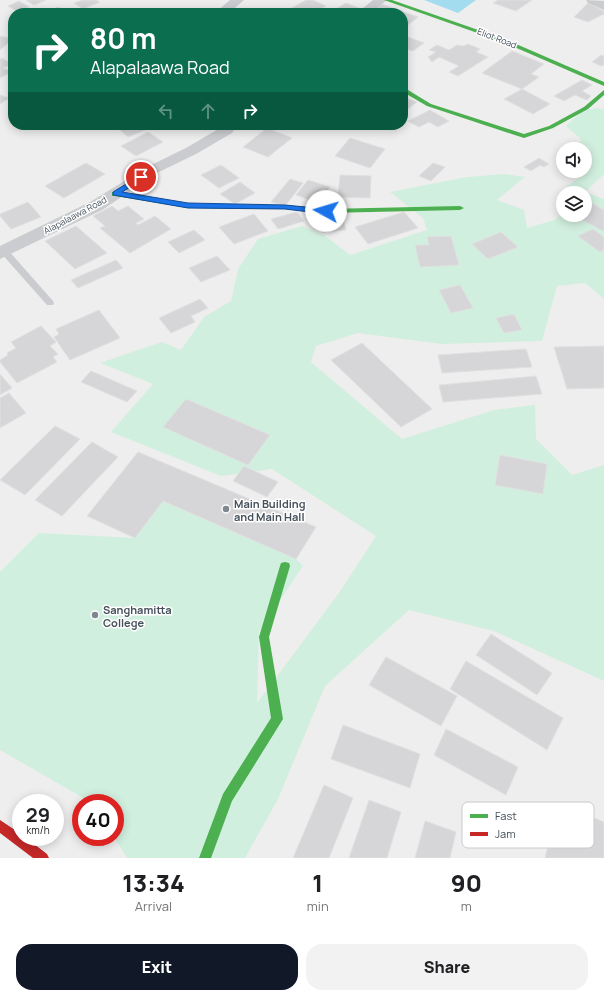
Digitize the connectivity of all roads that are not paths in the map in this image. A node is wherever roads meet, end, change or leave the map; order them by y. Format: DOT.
graph roads {
  1 [pos="238,0"];
  2 [pos="388,0"];
  3 [pos="592,0"];
  4 [pos="604,6"];
  5 [pos="228,8"];
  6 [pos="373,8"];
  7 [pos="604,84"];
  8 [pos="408,91"];
  9 [pos="604,92"];
  10 [pos="227,130"];
  11 [pos="116,194"];
  12 [pos="460,208"];
  13 [pos="2,252"];
  14 [pos="50,303"];
  15 [pos="285,566"];
  16 [pos="0,826"];
  17 [pos="44,858"];
  18 [pos="205,858"];
  1 -- 5 [label="street"];
  2 -- 6 [label="street"];
  2 -- 7 [label="street, Eliot Road"];
  3 -- 4 [label="street"];
  8 -- 9 [label="street"];
  10 -- 11 [label="street, Alapalaawa Road"];
  11 -- 12 [label="street"];
  11 -- 13 [label="street, Alapalaawa Road"];
  13 -- 14 [label="lane"];
  15 -- 18 [label="street"];
  16 -- 17 [label="street"];
}
